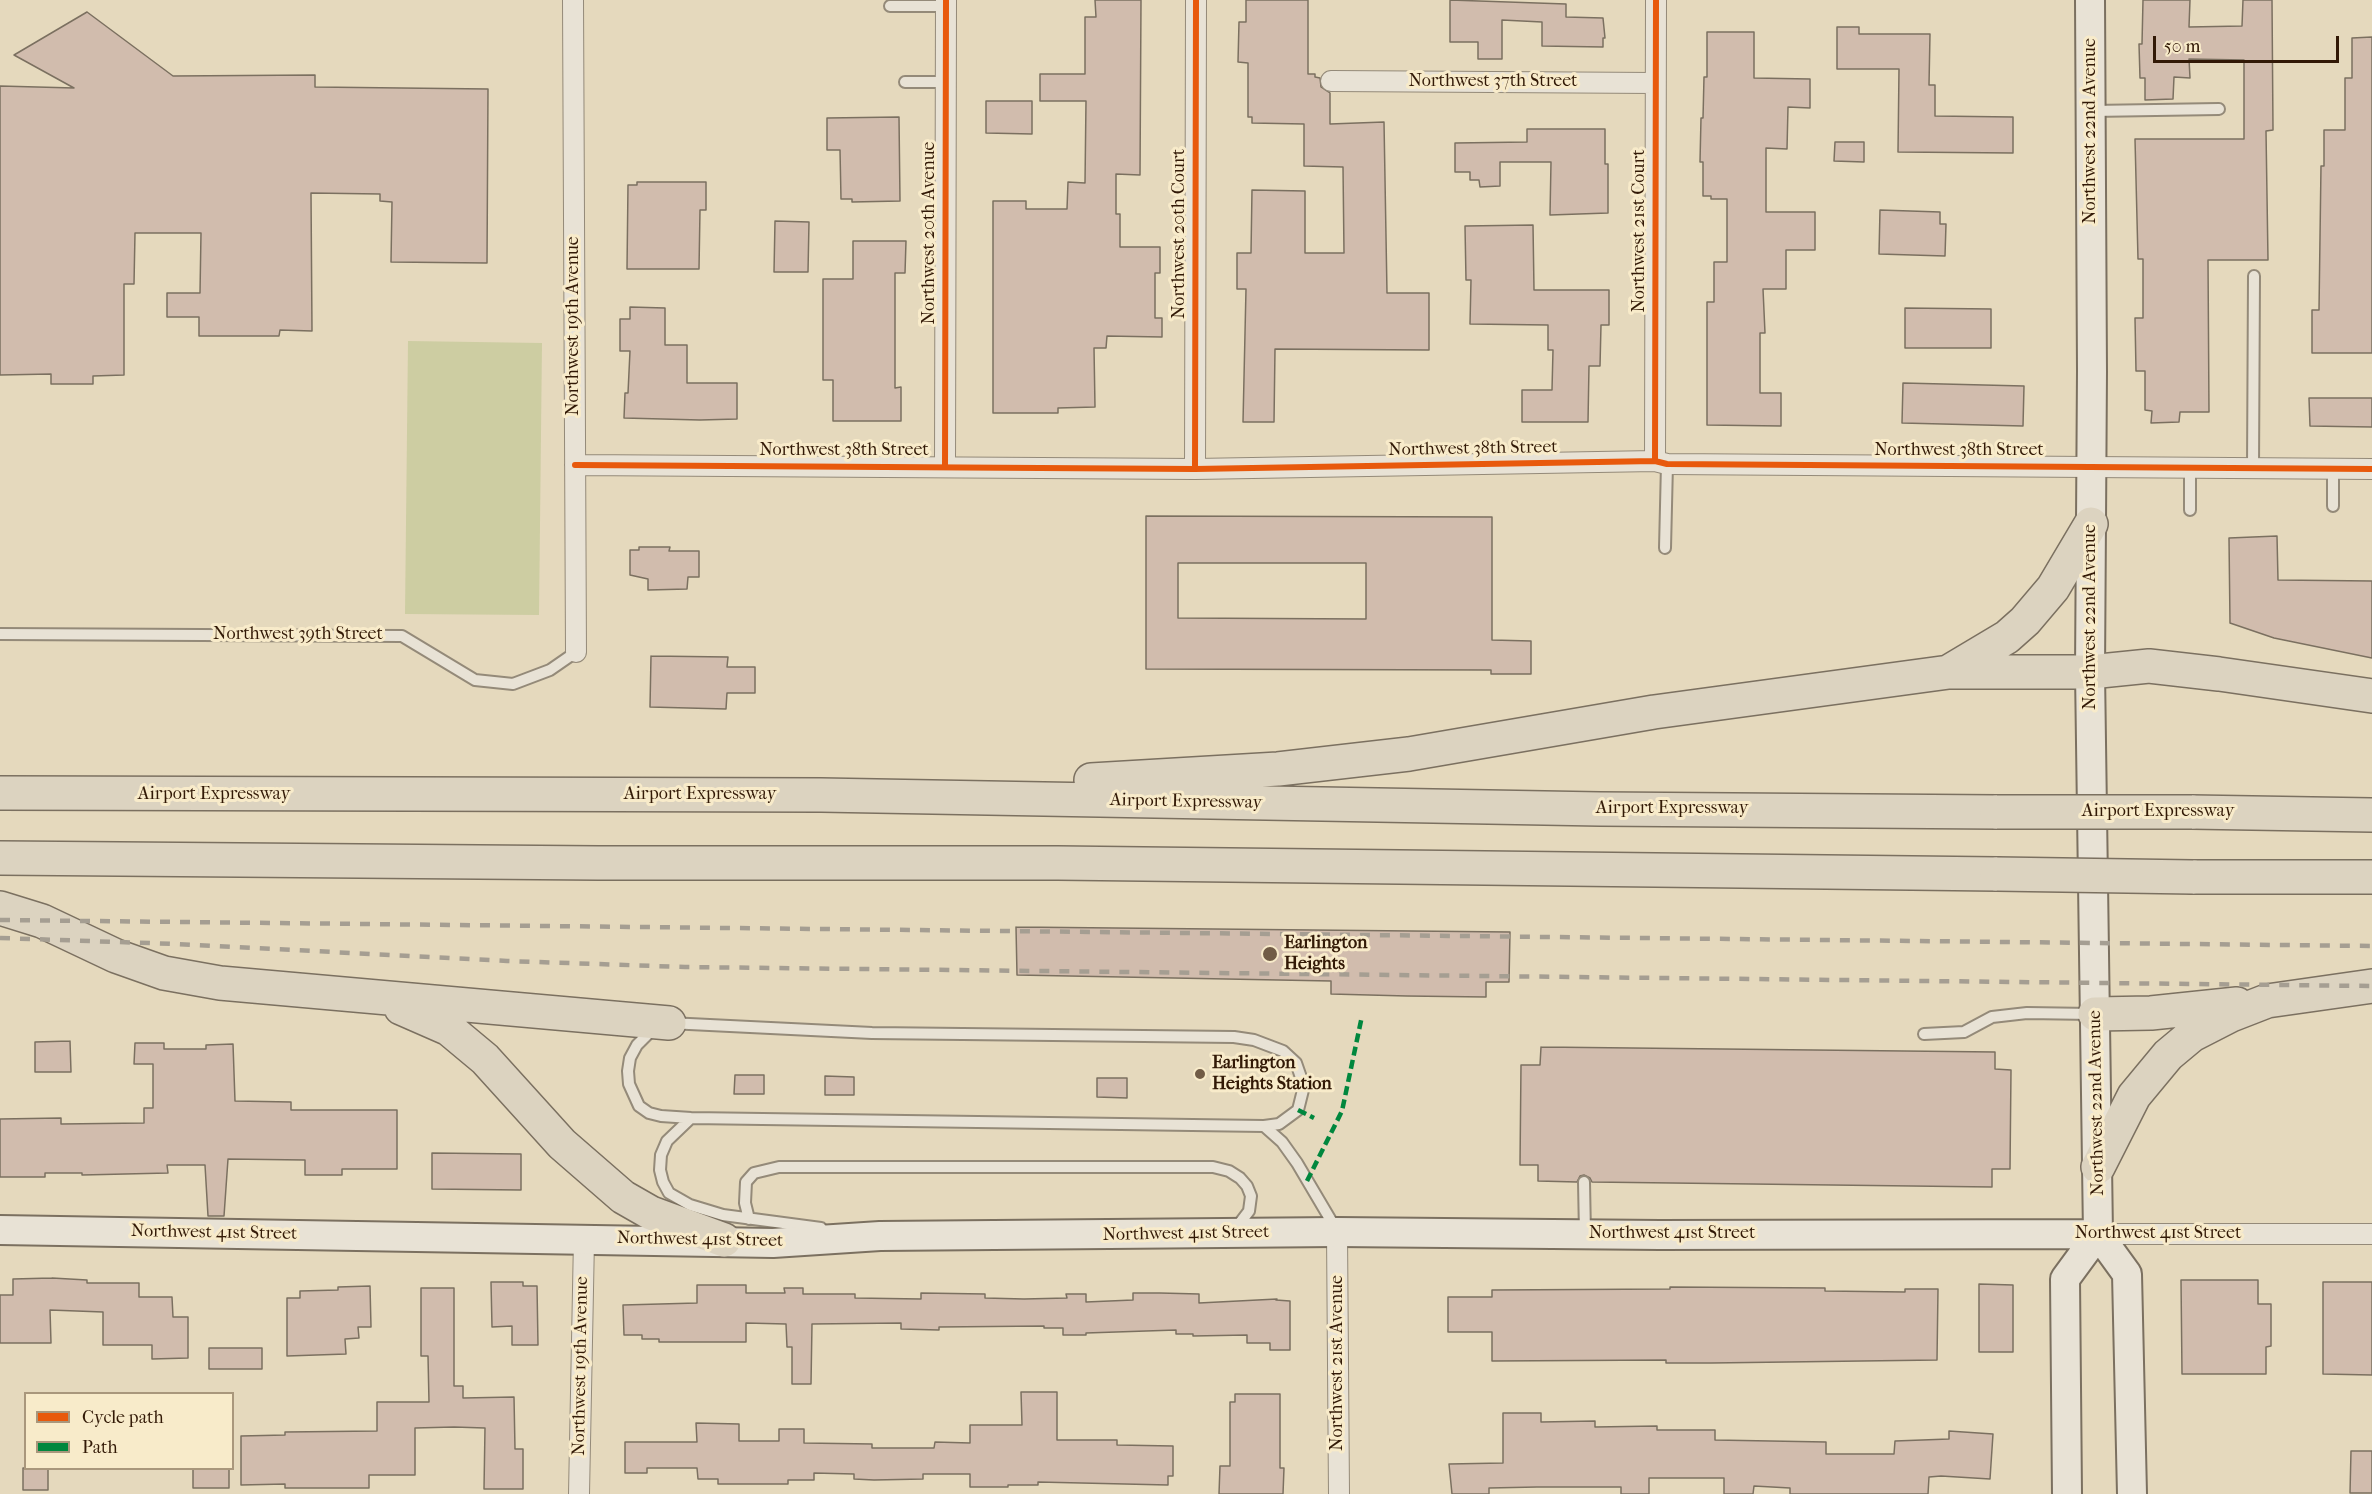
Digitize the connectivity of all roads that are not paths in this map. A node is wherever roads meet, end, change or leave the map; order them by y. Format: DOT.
graph roads {
  1 [pos="573,0"];
  2 [pos="1196,0"];
  3 [pos="1656,0"];
  4 [pos="2090,0"];
  5 [pos="946,3"];
  6 [pos="890,6"];
  7 [pos="1331,81"];
  8 [pos="905,82"];
  9 [pos="946,82"];
  10 [pos="1655,83"];
  11 [pos="2219,110"];
  12 [pos="2092,111"];
  13 [pos="2254,276"];
  14 [pos="1661,462"];
  15 [pos="574,465"];
  16 [pos="945,467"];
  17 [pos="2092,467"];
  18 [pos="2253,468"];
  19 [pos="1195,469"];
  20 [pos="2190,469"];
  21 [pos="2333,469"];
  22 [pos="2372,469"];
  23 [pos="2333,506"];
  24 [pos="2190,510"];
  25 [pos="2091,524"];
  26 [pos="1665,548"];
  27 [pos="0,634"];
  28 [pos="576,652"];
  29 [pos="1949,672"];
  30 [pos="2090,672"];
  31 [pos="2372,696"];
  32 [pos="0,793"];
  33 [pos="821,795"];
  34 [pos="2372,814"];
  35 [pos="0,858"];
  36 [pos="2372,877"];
  37 [pos="0,908"];
  38 [pos="2372,986"];
  39 [pos="338,993"];
  40 [pos="2267,1001"];
  41 [pos="2095,1014"];
  42 [pos="669,1023"];
  43 [pos="1924,1034"];
  44 [pos="691,1118"];
  45 [pos="1264,1126"];
  46 [pos="2098,1167"];
  47 [pos="1584,1182"];
  48 [pos="749,1219"];
  49 [pos="0,1230"];
  50 [pos="1337,1232"];
  51 [pos="1232,1234"];
  52 [pos="1585,1234"];
  53 [pos="2098,1234"];
  54 [pos="2372,1234"];
  55 [pos="880,1236"];
  56 [pos="584,1239"];
  57 [pos="724,1240"];
  58 [pos="579,1494"];
  59 [pos="1339,1494"];
  60 [pos="2067,1494"];
  61 [pos="2132,1494"];
  1 -- 15 [label="street, Northwest 19th Avenue"];
  2 -- 19 [label="street, Northwest 20th Court"];
  3 -- 10 [label="street, Northwest 21st Court"];
  4 -- 12 [label="main road, Northwest 22nd Avenue"];
  5 -- 6 [label="lane"];
  5 -- 9 [label="street, Northwest 20th Avenue"];
  7 -- 10 [label="street, Northwest 37th Street"];
  8 -- 9 [label="lane"];
  9 -- 16 [label="street, Northwest 20th Avenue"];
  10 -- 14 [label="street, Northwest 21st Court"];
  11 -- 12 [label="lane"];
  12 -- 17 [label="main road, Northwest 22nd Avenue"];
  13 -- 18 [label="lane"];
  14 -- 17 [label="street, Northwest 38th Street"];
  14 -- 19 [label="street, Northwest 38th Street"];
  14 -- 26 [label="lane"];
  15 -- 16 [label="street, Northwest 38th Street"];
  15 -- 28 [label="street, Northwest 19th Avenue"];
  16 -- 19 [label="street, Northwest 38th Street"];
  17 -- 20 [label="street, Northwest 38th Street"];
  17 -- 25 [label="main road, Northwest 22nd Avenue"];
  18 -- 20 [label="street, Northwest 38th Street"];
  18 -- 21 [label="street, Northwest 38th Street"];
  20 -- 24 [label="lane"];
  21 -- 22 [label="street, Northwest 38th Street"];
  21 -- 23 [label="lane"];
  25 -- 29 [label="highway"];
  25 -- 30 [label="main road, Northwest 22nd Avenue"];
  27 -- 28 [label="lane, Northwest 39th Street"];
  29 -- 30 [label="highway"];
  29 -- 33 [label="highway"];
  30 -- 31 [label="highway"];
  30 -- 41 [label="main road, Northwest 22nd Avenue"];
  32 -- 33 [label="highway, Airport Expressway"];
  33 -- 34 [label="highway, Airport Expressway, bridge"];
  35 -- 36 [label="highway, bridge"];
  37 -- 39 [label="highway"];
  38 -- 40 [label="highway"];
  39 -- 42 [label="highway"];
  39 -- 57 [label="highway"];
  40 -- 41 [label="highway"];
  40 -- 46 [label="highway"];
  41 -- 43 [label="lane"];
  41 -- 46 [label="main road, Northwest 22nd Avenue"];
  42 -- 44 [label="lane"];
  42 -- 45 [label="lane"];
  44 -- 45 [label="lane"];
  44 -- 48 [label="lane"];
  45 -- 50 [label="lane"];
  46 -- 53 [label="main road, Northwest 22nd Avenue"];
  47 -- 52 [label="lane"];
  48 -- 51 [label="lane"];
  48 -- 55 [label="lane"];
  49 -- 56 [label="main road, Northwest 41st Street"];
  50 -- 51 [label="main road, Northwest 41st Street"];
  50 -- 52 [label="main road, Northwest 41st Street"];
  50 -- 59 [label="street, Northwest 21st Avenue"];
  51 -- 55 [label="main road, Northwest 41st Street"];
  52 -- 53 [label="main road, Northwest 41st Street"];
  53 -- 54 [label="street, Northwest 41st Street"];
  53 -- 60 [label="main road"];
  53 -- 61 [label="main road"];
  55 -- 57 [label="main road, Northwest 41st Street"];
  56 -- 57 [label="main road, Northwest 41st Street"];
  56 -- 58 [label="street, Northwest 19th Avenue"];
}
